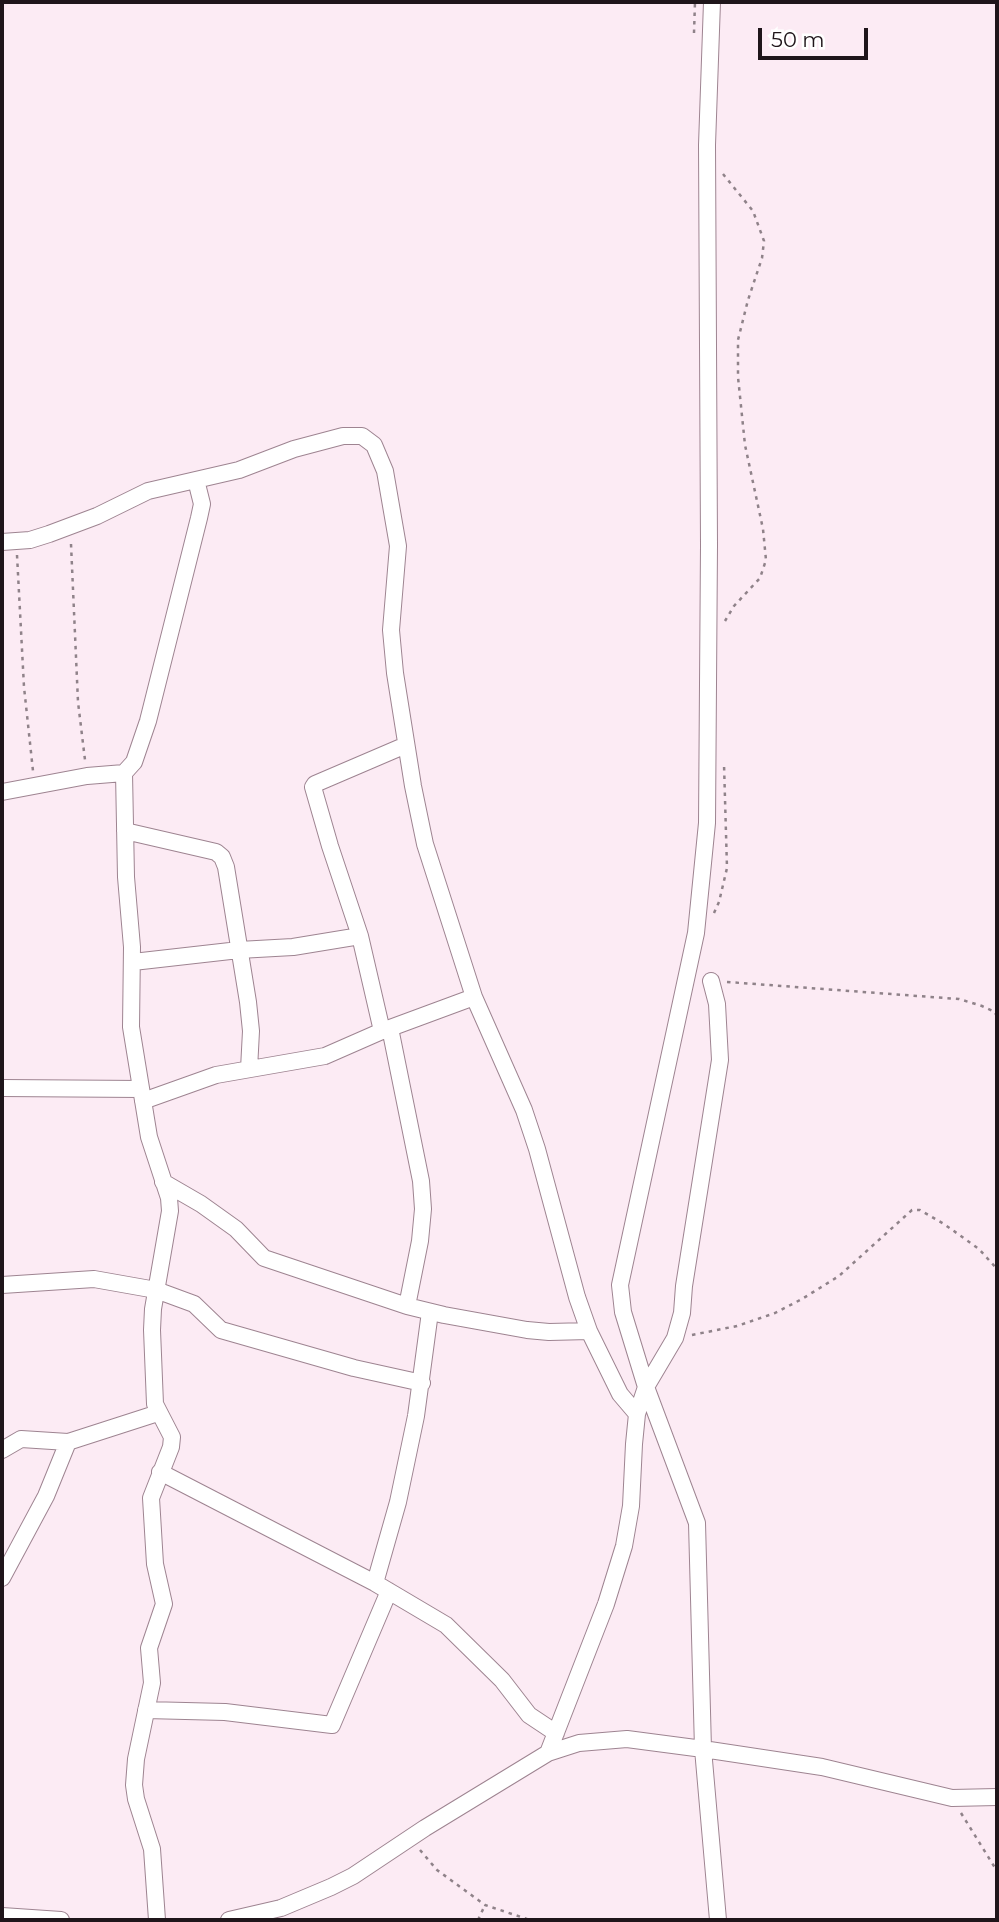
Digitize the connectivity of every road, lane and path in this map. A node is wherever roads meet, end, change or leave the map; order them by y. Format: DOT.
graph roads {
  1 [pos="695,2"];
  2 [pos="712,2"];
  3 [pos="694,44"];
  4 [pos="707,145"];
  5 [pos="196,480"];
  6 [pos="69,526"];
  7 [pos="9,542"];
  8 [pos="725,622"];
  9 [pos="406,745"];
  10 [pos="724,761"];
  11 [pos="124,774"];
  12 [pos="87,776"];
  13 [pos="35,785"];
  14 [pos="2,792"];
  15 [pos="125,831"];
  16 [pos="711,919"];
  17 [pos="360,936"];
  18 [pos="239,950"];
  19 [pos="133,962"];
  20 [pos="711,981"];
  21 [pos="474,997"];
  22 [pos="997,1017"];
  23 [pos="386,1030"];
  24 [pos="249,1069"];
  25 [pos="2,1088"];
  26 [pos="142,1095"];
  27 [pos="163,1182"];
  28 [pos="997,1269"];
  29 [pos="2,1285"];
  30 [pos="156,1290"];
  31 [pos="407,1306"];
  32 [pos="430,1312"];
  33 [pos="589,1331"];
  34 [pos="675,1338"];
  35 [pos="422,1383"];
  36 [pos="646,1387"];
  37 [pos="158,1413"];
  38 [pos="637,1414"];
  39 [pos="68,1443"];
  40 [pos="2,1450"];
  41 [pos="160,1472"];
  42 [pos="2,1578"];
  43 [pos="382,1587"];
  44 [pos="146,1710"];
  45 [pos="556,1733"];
  46 [pos="703,1749"];
  47 [pos="548,1753"];
  48 [pos="997,1797"];
  49 [pos="952,1798"];
  50 [pos="410,1839"];
  51 [pos="997,1871"];
  52 [pos="485,1905"];
  53 [pos="2,1916"];
  54 [pos="61,1920"];
  55 [pos="157,1920"];
  56 [pos="229,1920"];
  57 [pos="478,1920"];
  58 [pos="530,1920"];
  59 [pos="718,1920"];
  1 -- 3 [label="path"];
  2 -- 4 [label="street"];
  4 -- 8 [label="path"];
  4 -- 36 [label="street"];
  5 -- 6 [label="street"];
  5 -- 9 [label="street"];
  5 -- 11 [label="street"];
  6 -- 7 [label="street"];
  6 -- 12 [label="path"];
  7 -- 13 [label="path"];
  9 -- 17 [label="street"];
  9 -- 21 [label="street"];
  10 -- 16 [label="path"];
  11 -- 12 [label="street"];
  11 -- 15 [label="street"];
  12 -- 13 [label="street"];
  13 -- 14 [label="street"];
  15 -- 18 [label="street"];
  15 -- 19 [label="street"];
  17 -- 18 [label="street"];
  17 -- 23 [label="street"];
  18 -- 19 [label="street"];
  18 -- 24 [label="street"];
  19 -- 26 [label="street"];
  20 -- 22 [label="path"];
  20 -- 34 [label="street"];
  21 -- 23 [label="street"];
  21 -- 33 [label="street"];
  23 -- 24 [label="street"];
  23 -- 31 [label="street"];
  24 -- 26 [label="street"];
  25 -- 26 [label="street"];
  26 -- 27 [label="street"];
  27 -- 30 [label="street"];
  27 -- 31 [label="street"];
  28 -- 34 [label="path"];
  29 -- 30 [label="street"];
  30 -- 35 [label="street"];
  30 -- 37 [label="street"];
  31 -- 32 [label="street"];
  32 -- 33 [label="street"];
  32 -- 35 [label="street"];
  33 -- 38 [label="street"];
  34 -- 36 [label="street"];
  35 -- 43 [label="street"];
  36 -- 38 [label="street"];
  36 -- 46 [label="street"];
  37 -- 39 [label="street"];
  37 -- 41 [label="street"];
  38 -- 45 [label="street"];
  39 -- 40 [label="street"];
  39 -- 42 [label="street"];
  41 -- 43 [label="street"];
  41 -- 44 [label="street"];
  43 -- 44 [label="street"];
  43 -- 45 [label="street"];
  44 -- 55 [label="street"];
  45 -- 47 [label="street"];
  46 -- 47 [label="street"];
  46 -- 49 [label="street"];
  46 -- 59 [label="street"];
  47 -- 50 [label="street"];
  48 -- 49 [label="street"];
  49 -- 51 [label="path"];
  50 -- 52 [label="path"];
  50 -- 56 [label="street"];
  52 -- 57 [label="path"];
  52 -- 58 [label="path"];
  53 -- 54 [label="street"];
}
